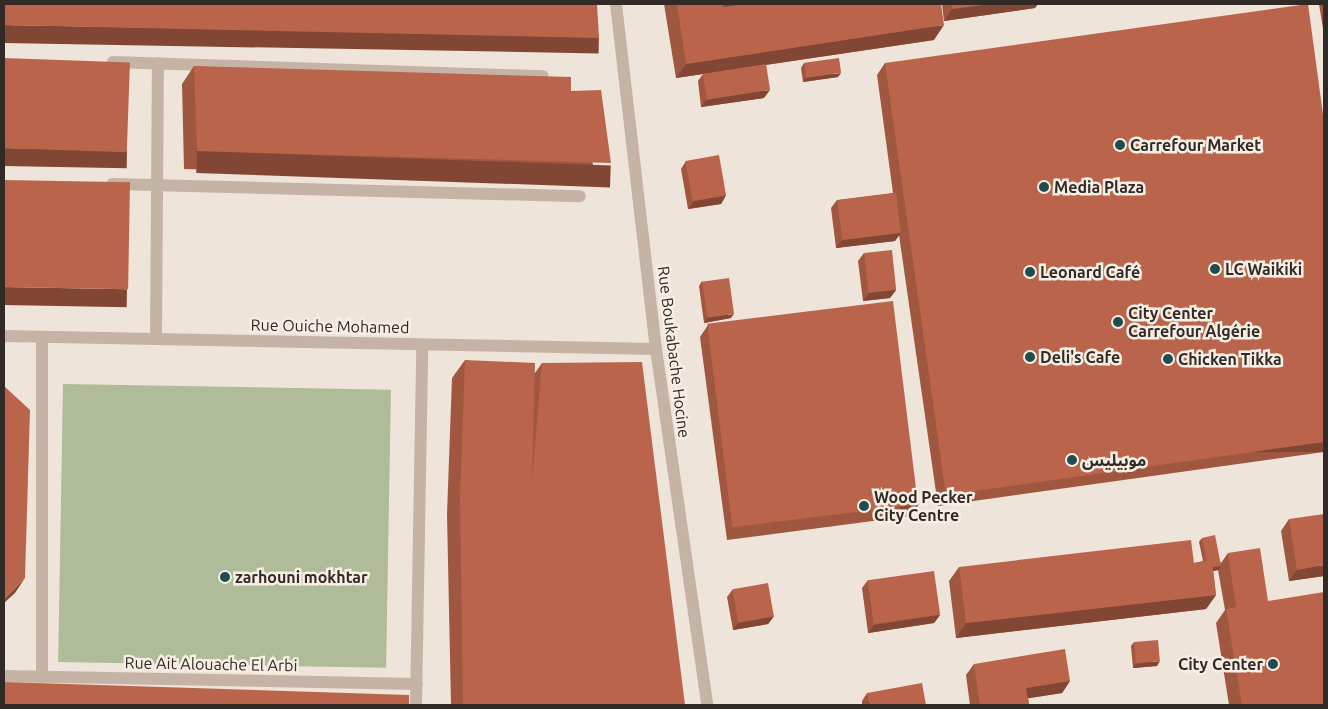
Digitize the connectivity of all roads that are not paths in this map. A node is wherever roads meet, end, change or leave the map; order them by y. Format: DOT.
graph roads {
  1 [pos="616,4"];
  2 [pos="100,62"];
  3 [pos="158,63"];
  4 [pos="543,76"];
  5 [pos="100,184"];
  6 [pos="157,185"];
  7 [pos="580,196"];
  8 [pos="4,336"];
  9 [pos="42,337"];
  10 [pos="156,339"];
  11 [pos="422,344"];
  12 [pos="656,349"];
  13 [pos="4,676"];
  14 [pos="42,677"];
  15 [pos="417,684"];
  16 [pos="416,705"];
  17 [pos="706,705"];
  1 -- 12 [label="street, Rue Boukabache Hocine"];
  2 -- 3 [label="street"];
  3 -- 4 [label="street"];
  3 -- 6 [label="street"];
  5 -- 6 [label="street"];
  6 -- 7 [label="street"];
  6 -- 10 [label="street"];
  8 -- 9 [label="street, Rue Ouiche Mohamed"];
  9 -- 10 [label="street, Rue Ouiche Mohamed"];
  9 -- 14 [label="street"];
  10 -- 11 [label="street, Rue Ouiche Mohamed"];
  11 -- 12 [label="street, Rue Ouiche Mohamed"];
  11 -- 15 [label="street"];
  12 -- 17 [label="street, Rue Boukabache Hocine"];
  13 -- 14 [label="street, Rue Ait Alouache El Arbi"];
  14 -- 15 [label="street, Rue Ait Alouache El Arbi"];
  15 -- 16 [label="street"];
}
